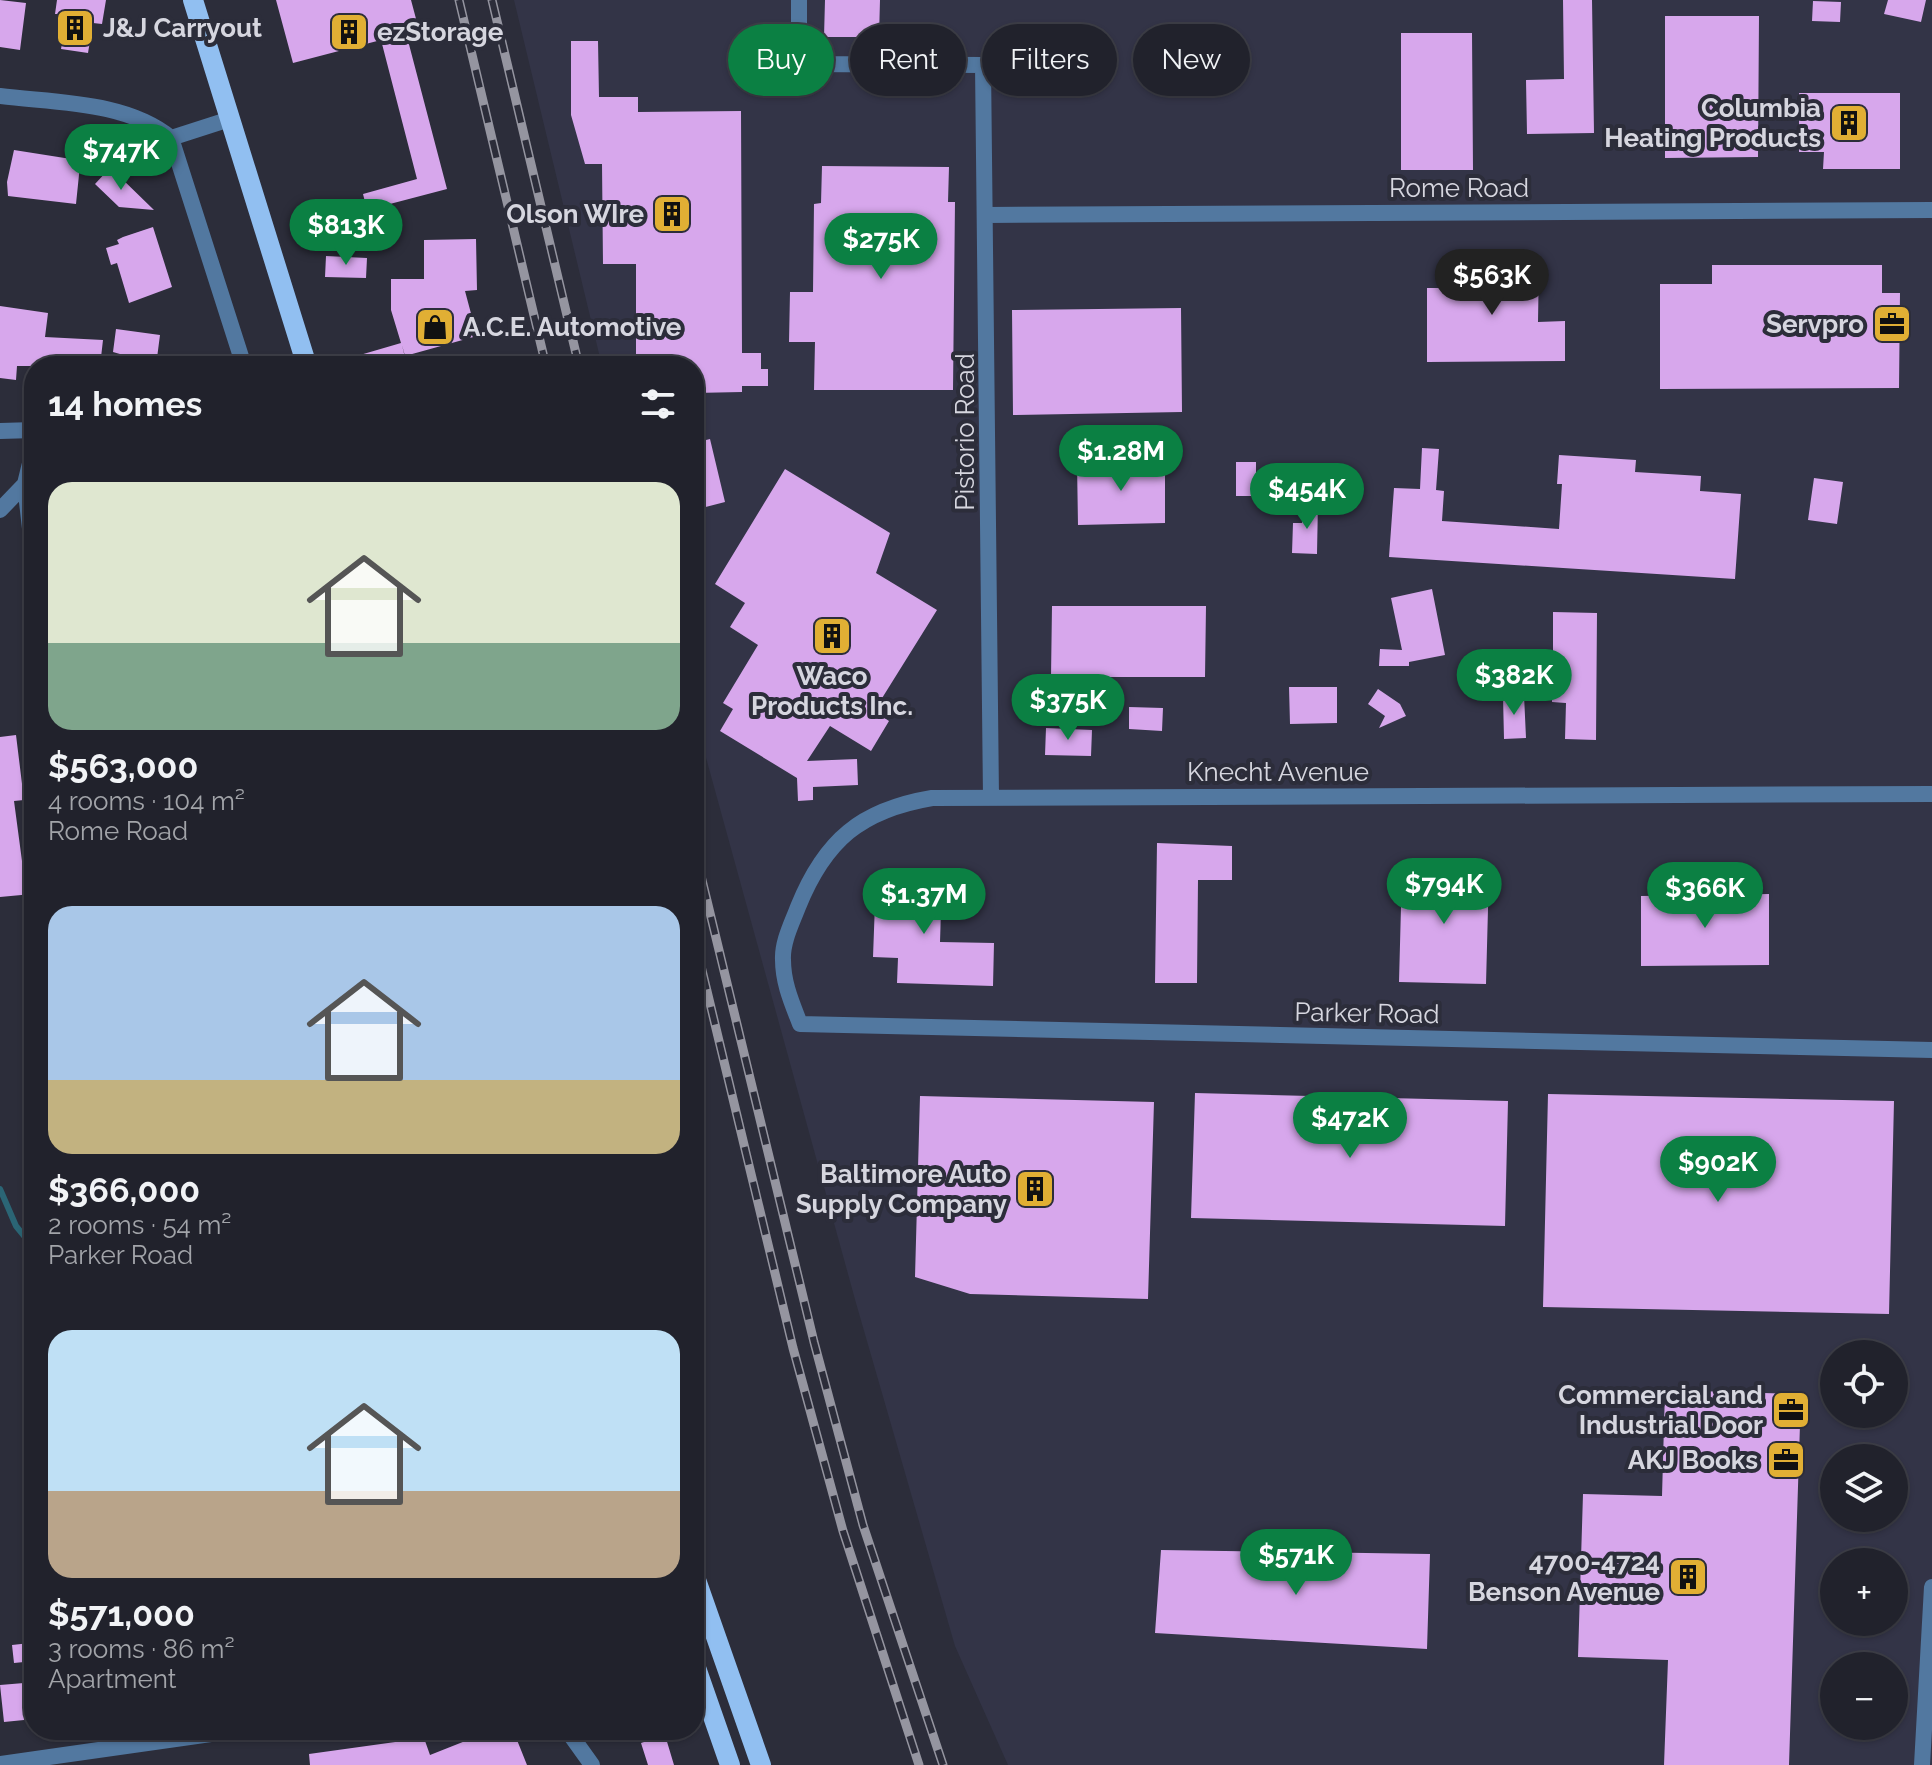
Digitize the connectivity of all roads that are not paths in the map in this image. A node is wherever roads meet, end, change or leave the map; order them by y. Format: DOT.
graph roads {
  1 [pos="193,0"];
  2 [pos="799,0"];
  3 [pos="0,96"];
  4 [pos="230,119"];
  5 [pos="171,138"];
  6 [pos="1932,210"];
  7 [pos="987,215"];
  8 [pos="241,356"];
  9 [pos="304,356"];
  10 [pos="24,430"];
  11 [pos="0,431"];
  12 [pos="24,485"];
  13 [pos="0,510"];
  14 [pos="1932,794"];
  15 [pos="991,798"];
  16 [pos="800,1024"];
  17 [pos="1932,1050"];
  18 [pos="1932,1587"];
  19 [pos="704,1603"];
  20 [pos="704,1691"];
  21 [pos="169,1740"];
  22 [pos="574,1740"];
  23 [pos="0,1764"];
  24 [pos="592,1765"];
  25 [pos="730,1765"];
  26 [pos="761,1765"];
  27 [pos="1922,1765"];
  1 -- 4 [label="main road"];
  2 -- 7 [label="street, Pistorio Road"];
  3 -- 5 [label="street"];
  4 -- 5 [label="street"];
  4 -- 9 [label="main road"];
  5 -- 8 [label="street"];
  6 -- 7 [label="street, Rome Road"];
  7 -- 15 [label="street, Pistorio Road"];
  10 -- 11 [label="street"];
  12 -- 13 [label="street"];
  14 -- 15 [label="street, Knecht Avenue"];
  15 -- 16 [label="street, Knecht Avenue"];
  16 -- 17 [label="street, Parker Road"];
  18 -- 27 [label="street"];
  19 -- 26 [label="main road"];
  20 -- 25 [label="main road"];
  21 -- 23 [label="street"];
  22 -- 24 [label="street"];
}
